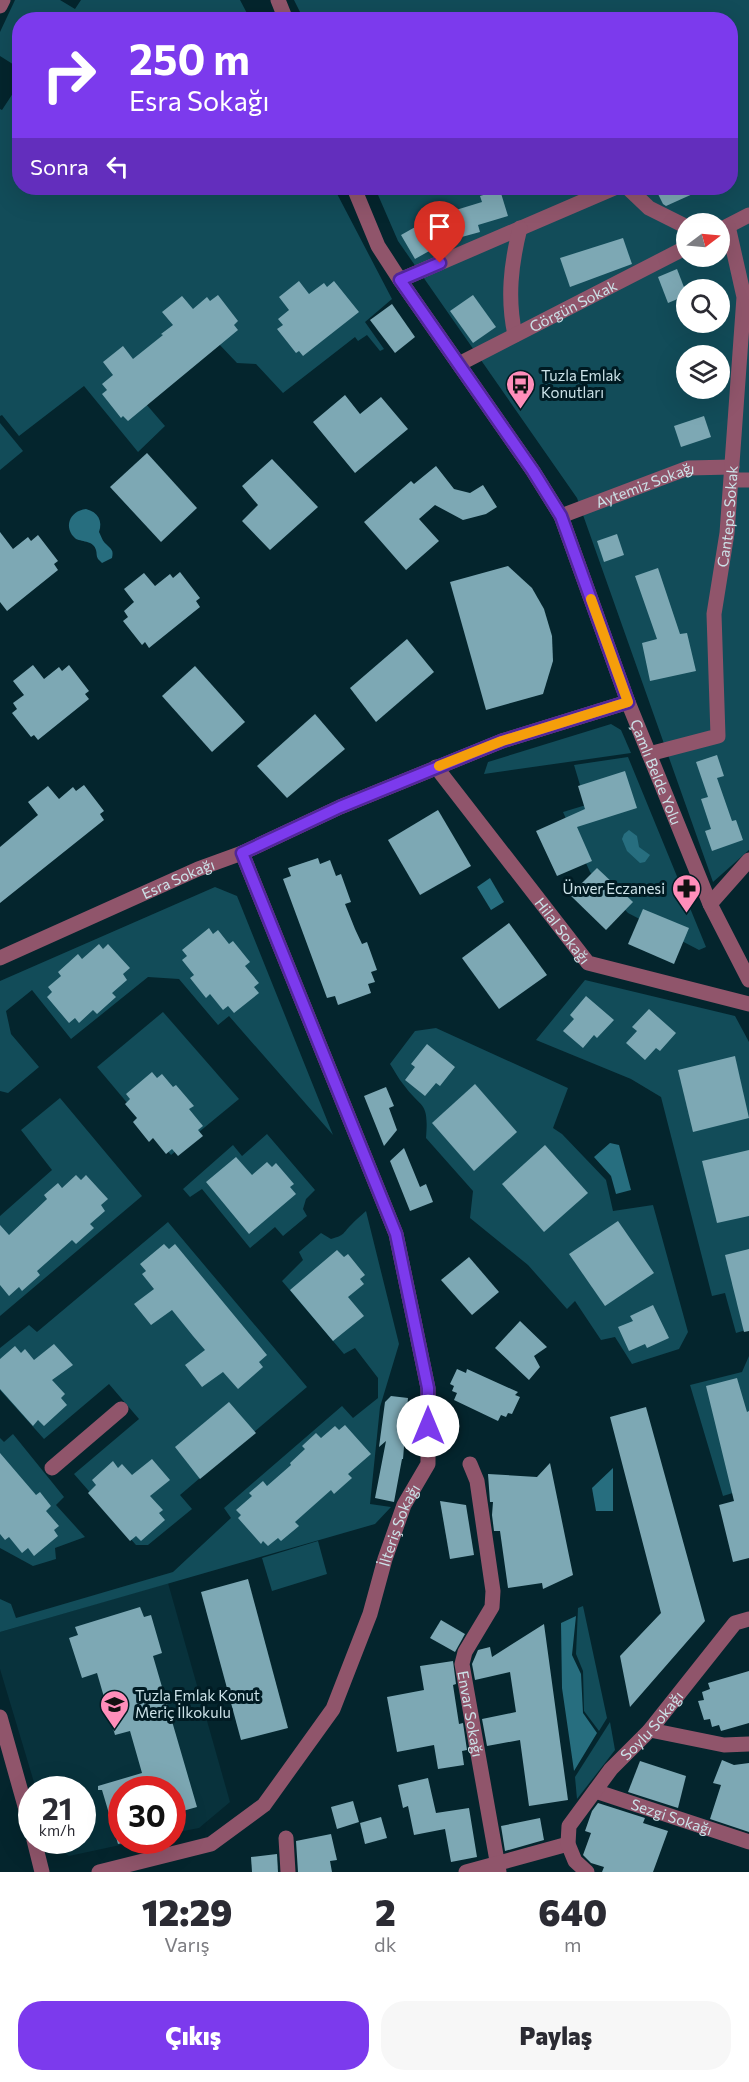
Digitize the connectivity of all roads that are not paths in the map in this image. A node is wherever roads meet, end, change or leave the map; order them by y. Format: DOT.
graph roads {
  1 [pos="3,0"];
  2 [pos="0,6"];
  3 [pos="357,195"];
  4 [pos="598,195"];
  5 [pos="635,195"];
  6 [pos="749,215"];
  7 [pos="676,222"];
  8 [pos="730,225"];
  9 [pos="520,228"];
  10 [pos="730,249"];
  11 [pos="676,253"];
  12 [pos="400,280"];
  13 [pos="515,335"];
  14 [pos="459,364"];
  15 [pos="732,474"];
  16 [pos="749,480"];
  17 [pos="561,516"];
  18 [pos="628,702"];
  19 [pos="649,754"];
  20 [pos="436,767"];
  21 [pos="242,853"];
  22 [pos="749,860"];
  23 [pos="710,904"];
  24 [pos="0,958"];
  25 [pos="749,980"];
  26 [pos="749,1004"];
  27 [pos="121,1409"];
  28 [pos="470,1464"];
  29 [pos="52,1468"];
  30 [pos="749,1619"];
  31 [pos="0,1717"];
  32 [pos="650,1730"];
  33 [pos="749,1744"];
  34 [pos="18,1781"];
  35 [pos="595,1791"];
  36 [pos="286,1838"];
  37 [pos="749,1842"];
  38 [pos="568,1844"];
  39 [pos="38,1854"];
  40 [pos="498,1868"];
  41 [pos="42,1872"];
  42 [pos="99,1872"];
  43 [pos="288,1872"];
  44 [pos="466,1872"];
  45 [pos="587,1872"];
  1 -- 2 [label="street"];
  3 -- 12 [label="street, Çamlı Belde Yolu"];
  4 -- 9 [label="street"];
  5 -- 7 [label="street"];
  6 -- 8 [label="street"];
  9 -- 12 [label="street"];
  9 -- 13 [label="street"];
  10 -- 15 [label="street, Cantepe Sokak"];
  11 -- 13 [label="street, Görgün Sokak"];
  12 -- 14 [label="street, Çamlı Belde Yolu"];
  13 -- 14 [label="street, Görgün Sokak"];
  14 -- 17 [label="street, Çamlı Belde Yolu"];
  15 -- 16 [label="street, Aytemiz Sokağı"];
  15 -- 17 [label="street, Aytemiz Sokağı"];
  15 -- 19 [label="street, Cantepe Sokak"];
  17 -- 18 [label="street, Çamlı Belde Yolu"];
  18 -- 19 [label="street, Çamlı Belde Yolu"];
  18 -- 20 [label="street, Esra Sokağı"];
  19 -- 23 [label="street, Çamlı Belde Yolu"];
  20 -- 21 [label="street, Esra Sokağı"];
  20 -- 26 [label="street, Hilal Sokağı"];
  21 -- 24 [label="street, Esra Sokağı"];
  21 -- 42 [label="street, İlteriş Sokağı"];
  22 -- 23 [label="street"];
  23 -- 25 [label="street, Çamlı Belde Yolu"];
  27 -- 29 [label="street"];
  28 -- 40 [label="street, Envar Sokağı"];
  30 -- 32 [label="street, Soylu Sokağı"];
  31 -- 34 [label="street"];
  32 -- 33 [label="street"];
  32 -- 35 [label="street, Soylu Sokağı"];
  35 -- 37 [label="street, Sezgi Sokağı"];
  35 -- 38 [label="street, Soylu Sokağı"];
  36 -- 43 [label="street"];
  38 -- 40 [label="street"];
  38 -- 45 [label="street"];
  39 -- 41 [label="street"];
  40 -- 44 [label="street"];
}
